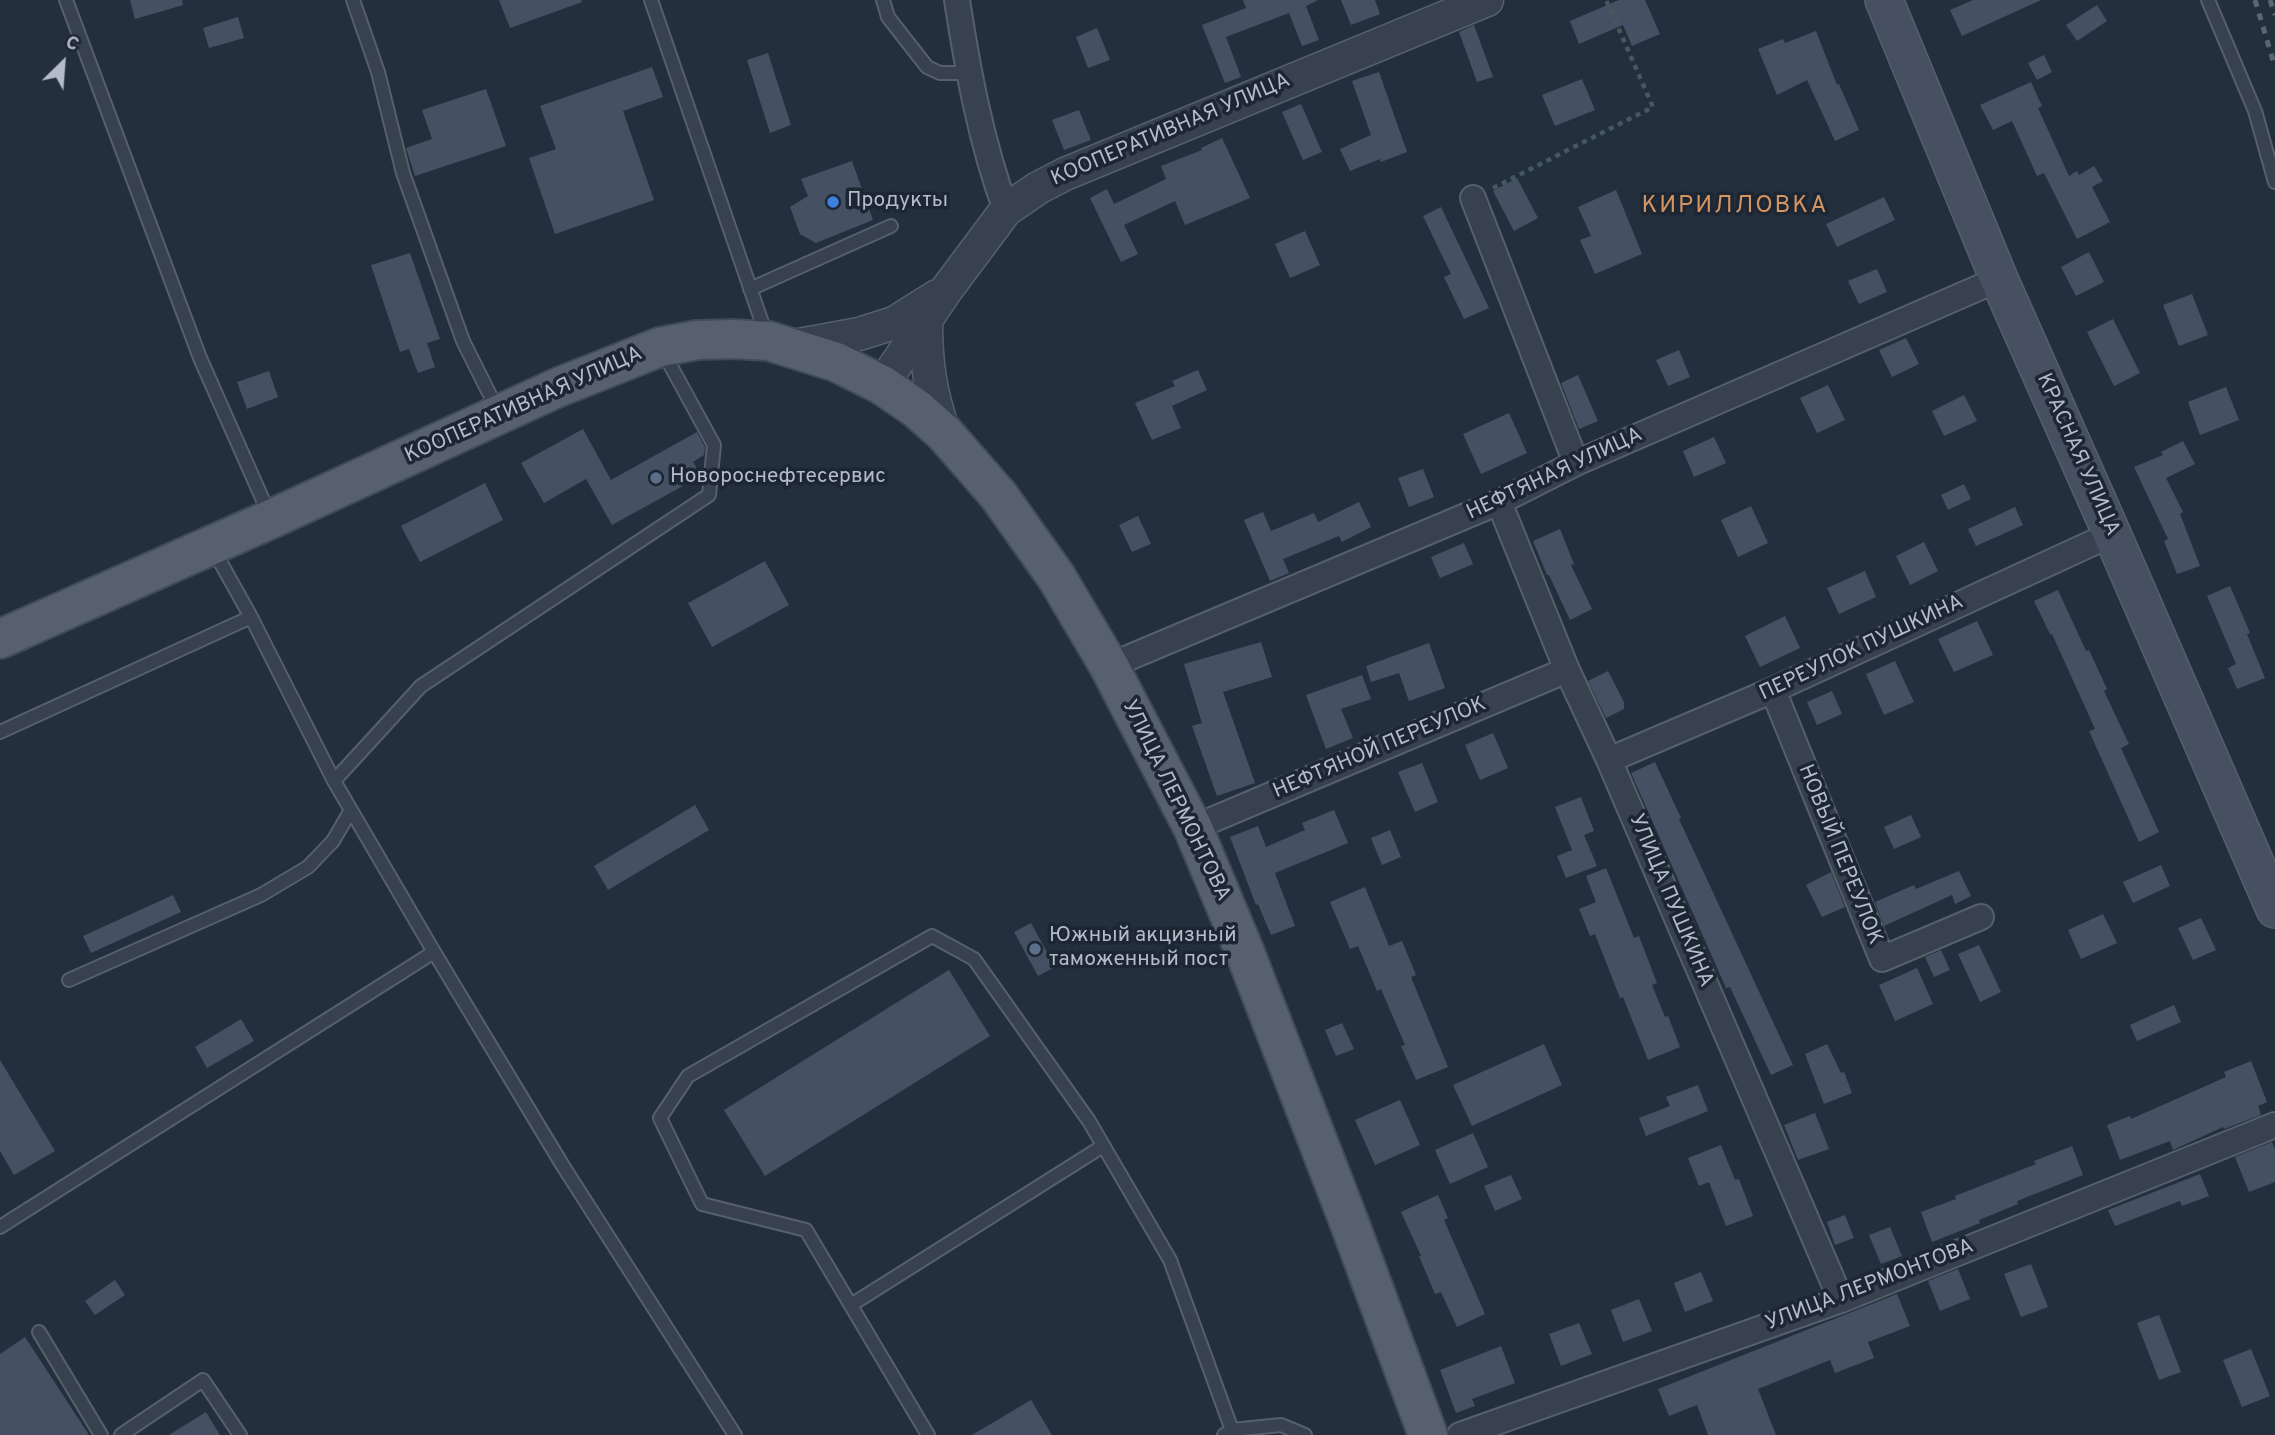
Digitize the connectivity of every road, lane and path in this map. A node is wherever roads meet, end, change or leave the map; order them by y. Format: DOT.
graph roads {
  1 [pos="66,0"];
  2 [pos="353,0"];
  3 [pos="651,0"];
  4 [pos="883,0"];
  5 [pos="957,0"];
  6 [pos="1487,0"];
  7 [pos="1606,0"];
  8 [pos="1884,0"];
  9 [pos="2208,0"];
  10 [pos="969,73"];
  11 [pos="2275,182"];
  12 [pos="1474,198"];
  13 [pos="1006,210"];
  14 [pos="891,226"];
  15 [pos="1999,279"];
  16 [pos="750,289"];
  17 [pos="947,289"];
  18 [pos="926,320"];
  19 [pos="778,344"];
  20 [pos="660,347"];
  21 [pos="881,385"];
  22 [pos="499,414"];
  23 [pos="944,433"];
  24 [pos="1576,463"];
  25 [pos="1499,502"];
  26 [pos="271,519"];
  27 [pos="2112,534"];
  28 [pos="211,545"];
  29 [pos="251,617"];
  30 [pos="0,639"];
  31 [pos="1109,666"];
  32 [pos="1567,670"];
  33 [pos="1773,690"];
  34 [pos="0,732"];
  35 [pos="1609,760"];
  36 [pos="334,781"];
  37 [pos="351,810"];
  38 [pos="1193,828"];
  39 [pos="2265,858"];
  40 [pos="2275,909"];
  41 [pos="1981,917"];
  42 [pos="434,953"];
  43 [pos="69,980"];
  44 [pos="2275,1125"];
  45 [pos="1103,1146"];
  46 [pos="0,1227"];
  47 [pos="1841,1300"];
  48 [pos="851,1305"];
  49 [pos="40,1332"];
  50 [pos="1228,1433"];
  51 [pos="101,1435"];
  52 [pos="121,1435"];
  53 [pos="240,1435"];
  54 [pos="735,1435"];
  55 [pos="928,1435"];
  56 [pos="1305,1435"];
  57 [pos="1428,1435"];
  58 [pos="1460,1435"];
  1 -- 26 [label="lane"];
  2 -- 22 [label="lane"];
  3 -- 16 [label="lane"];
  4 -- 10 [label="lane"];
  5 -- 10 [label="street"];
  6 -- 13 [label="street, КООПЕРАТИВНАЯ УЛИЦА"];
  7 -- 12 [label="path"];
  8 -- 15 [label="main road, КРАСНАЯ УЛИЦА"];
  9 -- 11 [label="lane"];
  10 -- 13 [label="street"];
  12 -- 24 [label="street"];
  13 -- 17 [label="street, КООПЕРАТИВНАЯ УЛИЦА"];
  14 -- 16 [label="lane"];
  15 -- 24 [label="street, НЕФТЯНАЯ УЛИЦА"];
  15 -- 27 [label="main road, КРАСНАЯ УЛИЦА"];
  16 -- 19 [label="lane"];
  17 -- 18 [label="street, КООПЕРАТИВНАЯ УЛИЦА"];
  17 -- 19 [label="street"];
  18 -- 21 [label="street, КООПЕРАТИВНАЯ УЛИЦА"];
  18 -- 23 [label="street"];
  19 -- 20 [label="main road, КООПЕРАТИВНАЯ УЛИЦА"];
  19 -- 21 [label="main road, КООПЕРАТИВНАЯ УЛИЦА"];
  20 -- 22 [label="main road, КООПЕРАТИВНАЯ УЛИЦА"];
  20 -- 36 [label="lane"];
  21 -- 23 [label="main road, УЛИЦА ЛЕРМОНТОВА"];
  22 -- 26 [label="main road, КООПЕРАТИВНАЯ УЛИЦА"];
  23 -- 31 [label="main road, УЛИЦА ЛЕРМОНТОВА"];
  24 -- 25 [label="street, НЕФТЯНАЯ УЛИЦА"];
  25 -- 31 [label="street, НЕФТЯНАЯ УЛИЦА"];
  25 -- 32 [label="street, УЛИЦА ПУШКИНА"];
  26 -- 28 [label="main road, КООПЕРАТИВНАЯ УЛИЦА"];
  27 -- 33 [label="street, ПЕРЕУЛОК ПУШКИНА"];
  27 -- 39 [label="main road, КРАСНАЯ УЛИЦА"];
  28 -- 29 [label="lane"];
  28 -- 30 [label="main road, КООПЕРАТИВНАЯ УЛИЦА"];
  29 -- 34 [label="lane"];
  29 -- 36 [label="lane"];
  31 -- 38 [label="main road, УЛИЦА ЛЕРМОНТОВА"];
  32 -- 35 [label="street, УЛИЦА ПУШКИНА"];
  32 -- 38 [label="street, НЕФТЯНОЙ ПЕРЕУЛОК"];
  33 -- 35 [label="street, ПЕРЕУЛОК ПУШКИНА"];
  33 -- 41 [label="street, НОВЫЙ ПЕРЕУЛОК"];
  35 -- 47 [label="street, УЛИЦА ПУШКИНА"];
  36 -- 37 [label="lane"];
  37 -- 42 [label="lane"];
  37 -- 43 [label="lane"];
  38 -- 57 [label="main road, УЛИЦА ЛЕРМОНТОВА"];
  39 -- 40 [label="main road, КРАСНАЯ УЛИЦА"];
  42 -- 46 [label="lane"];
  42 -- 54 [label="lane"];
  44 -- 47 [label="street, УЛИЦА ЛЕРМОНТОВА"];
  45 -- 48 [label="lane"];
  45 -- 48 [label="lane"];
  45 -- 50 [label="lane"];
  47 -- 58 [label="street, УЛИЦА ЛЕРМОНТОВА"];
  48 -- 55 [label="lane"];
  49 -- 51 [label="lane"];
  50 -- 56 [label="lane"];
  52 -- 53 [label="lane"];
}
